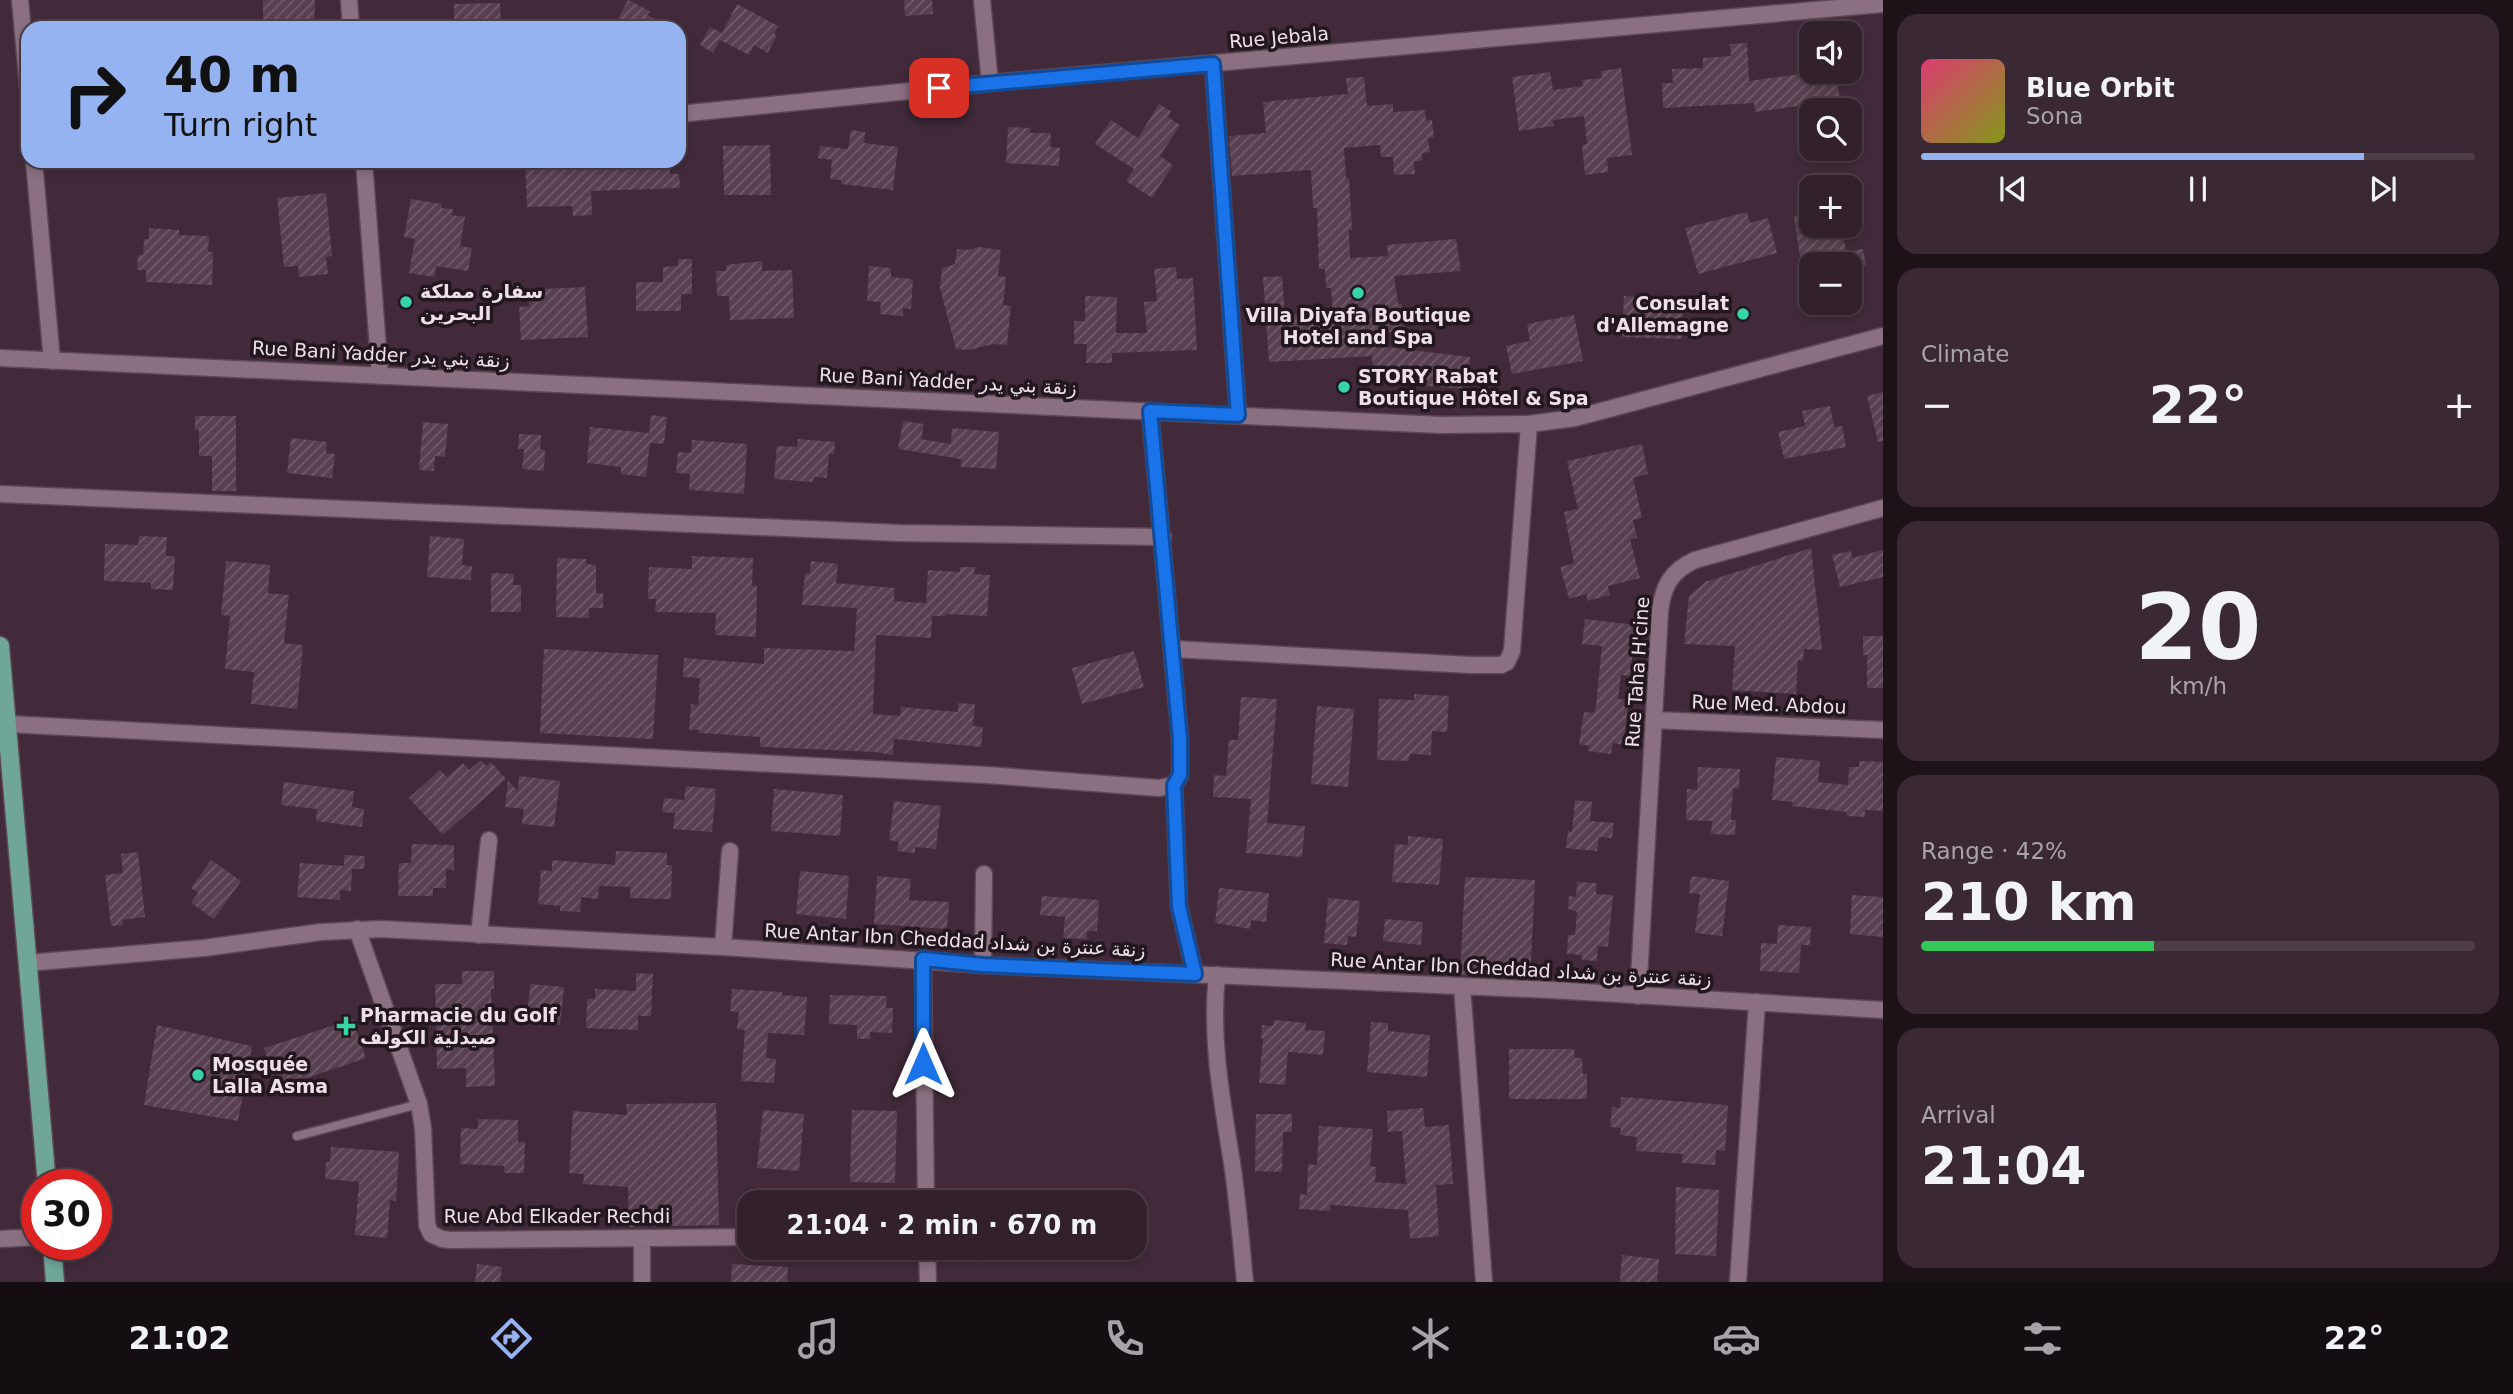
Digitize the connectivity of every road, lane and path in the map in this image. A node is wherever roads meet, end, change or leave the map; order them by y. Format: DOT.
graph roads {
  1 [pos="20,0"];
  2 [pos="349,0"];
  3 [pos="982,0"];
  4 [pos="1759,0"];
  5 [pos="1883,4"];
  6 [pos="1746,16"];
  7 [pos="22,21"];
  8 [pos="350,21"];
  9 [pos="1213,64"];
  10 [pos="990,83"];
  11 [pos="686,113"];
  12 [pos="35,168"];
  13 [pos="365,168"];
  14 [pos="1883,336"];
  15 [pos="0,358"];
  16 [pos="52,361"];
  17 [pos="380,376"];
  18 [pos="1150,411"];
  19 [pos="1238,415"];
  20 [pos="1530,424"];
  21 [pos="0,494"];
  22 [pos="1883,508"];
  23 [pos="1163,537"];
  24 [pos="0,646"];
  25 [pos="1173,649"];
  26 [pos="1654,720"];
  27 [pos="8,723"];
  28 [pos="1883,730"];
  29 [pos="5,763"];
  30 [pos="1174,785"];
  31 [pos="6,796"];
  32 [pos="489,840"];
  33 [pos="730,851"];
  34 [pos="984,874"];
  35 [pos="358,929"];
  36 [pos="479,935"];
  37 [pos="723,947"];
  38 [pos="923,959"];
  39 [pos="27,963"];
  40 [pos="983,965"];
  41 [pos="1195,974"];
  42 [pos="1217,975"];
  43 [pos="1462,986"];
  44 [pos="1638,996"];
  45 [pos="1758,1003"];
  46 [pos="1883,1010"];
  47 [pos="419,1104"];
  48 [pos="297,1136"];
  49 [pos="46,1169"];
  50 [pos="926,1190"];
  51 [pos="737,1237"];
  52 [pos="21,1238"];
  53 [pos="642,1238"];
  54 [pos="0,1239"];
  55 [pos="53,1260"];
  56 [pos="927,1260"];
  57 [pos="55,1282"];
  58 [pos="642,1282"];
  59 [pos="928,1282"];
  60 [pos="1245,1282"];
  61 [pos="1483,1282"];
  62 [pos="1738,1282"];
  1 -- 7 [label="street"];
  2 -- 8 [label="street"];
  3 -- 10 [label="street"];
  4 -- 6 [label="street"];
  5 -- 6 [label="street, Rue Jebala"];
  6 -- 9 [label="street, Rue Jebala"];
  9 -- 10 [label="street, Rue Jebala"];
  9 -- 19 [label="street"];
  10 -- 11 [label="street, Rue Jebala"];
  12 -- 16 [label="street"];
  13 -- 17 [label="street"];
  14 -- 20 [label="street, Rue Bani Yadder زنقة بني يدر"];
  15 -- 16 [label="street, Rue Bani Yadder زنقة بني يدر"];
  16 -- 17 [label="street, Rue Bani Yadder زنقة بني يدر"];
  17 -- 18 [label="street, Rue Bani Yadder زنقة بني يدر"];
  18 -- 19 [label="street, Rue Bani Yadder زنقة بني يدر"];
  18 -- 23 [label="street"];
  19 -- 20 [label="street, Rue Bani Yadder زنقة بني يدر"];
  20 -- 25 [label="street"];
  21 -- 23 [label="street"];
  22 -- 26 [label="street, Rue Taha H'cine"];
  23 -- 25 [label="street"];
  24 -- 27 [label="main road"];
  25 -- 30 [label="street"];
  26 -- 28 [label="street, Rue Med. Abdou"];
  26 -- 44 [label="street, Rue Taha H'cine"];
  27 -- 29 [label="main road"];
  27 -- 30 [label="street"];
  29 -- 31 [label="main road"];
  30 -- 41 [label="street"];
  31 -- 39 [label="main road"];
  32 -- 36 [label="street"];
  33 -- 37 [label="street"];
  34 -- 40 [label="street"];
  35 -- 36 [label="street, Rue Antar Ibn Cheddad زنقة عنترة بن شداد"];
  35 -- 39 [label="street, Rue Antar Ibn Cheddad زنقة عنترة بن شداد"];
  35 -- 47 [label="street, Rue Abd Elkader Rechdi"];
  36 -- 37 [label="street, Rue Antar Ibn Cheddad زنقة عنترة بن شداد"];
  37 -- 38 [label="street, Rue Antar Ibn Cheddad زنقة عنترة بن شداد"];
  38 -- 40 [label="street, Rue Antar Ibn Cheddad زنقة عنترة بن شداد"];
  38 -- 50 [label="street"];
  39 -- 49 [label="main road"];
  40 -- 41 [label="street, Rue Antar Ibn Cheddad زنقة عنترة بن شداد"];
  41 -- 42 [label="street, Rue Antar Ibn Cheddad زنقة عنترة بن شداد"];
  42 -- 43 [label="street, Rue Antar Ibn Cheddad زنقة عنترة بن شداد"];
  42 -- 60 [label="street"];
  43 -- 44 [label="street, Rue Antar Ibn Cheddad زنقة عنترة بن شداد"];
  43 -- 61 [label="street"];
  44 -- 45 [label="street, Rue Antar Ibn Cheddad زنقة عنترة بن شداد"];
  45 -- 46 [label="street, Rue Antar Ibn Cheddad زنقة عنترة بن شداد"];
  45 -- 62 [label="street"];
  47 -- 48 [label="lane"];
  47 -- 53 [label="street, Rue Abd Elkader Rechdi"];
  51 -- 53 [label="street, Rue Abd Elkader Rechdi"];
  52 -- 54 [label="street"];
  53 -- 58 [label="street"];
  55 -- 57 [label="main road"];
  56 -- 59 [label="street"];
}
